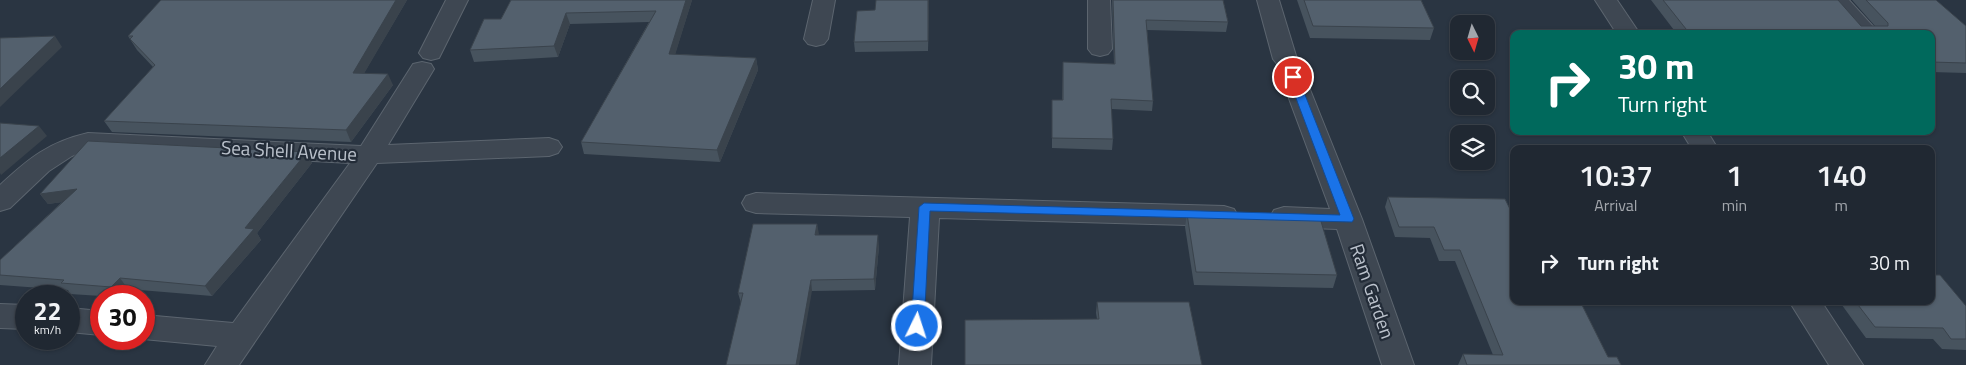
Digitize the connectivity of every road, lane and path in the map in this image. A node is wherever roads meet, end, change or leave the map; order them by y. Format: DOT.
graph roads {
  1 [pos="457,0"];
  2 [pos="824,0"];
  3 [pos="1099,0"];
  4 [pos="1268,0"];
  5 [pos="1606,0"];
  6 [pos="1837,0"];
  7 [pos="1626,30"];
  8 [pos="1865,30"];
  9 [pos="816,39"];
  10 [pos="1100,49"];
  11 [pos="549,147"];
  12 [pos="368,154"];
  13 [pos="0,201"];
  14 [pos="756,203"];
  15 [pos="924,207"];
  16 [pos="1348,219"];
  17 [pos="1807,305"];
  18 [pos="0,316"];
  19 [pos="15,317"];
  20 [pos="155,328"];
  21 [pos="242,336"];
  22 [pos="221,365"];
  23 [pos="915,365"];
  24 [pos="1398,365"];
  25 [pos="1847,365"];
  1 -- 12 [label="street"];
  2 -- 9 [label="street"];
  3 -- 10 [label="street"];
  4 -- 16 [label="street, Ram Garden"];
  5 -- 7 [label="street"];
  6 -- 8 [label="street"];
  11 -- 12 [label="street"];
  12 -- 13 [label="street, Sea Shell Avenue"];
  12 -- 21 [label="street, Sea Shell Avenue"];
  14 -- 15 [label="street"];
  15 -- 16 [label="street"];
  15 -- 23 [label="street"];
  16 -- 24 [label="street, Ram Garden"];
  17 -- 25 [label="street"];
  18 -- 19 [label="street"];
  20 -- 21 [label="street"];
  21 -- 22 [label="street, Sea Shell Avenue"];
}
